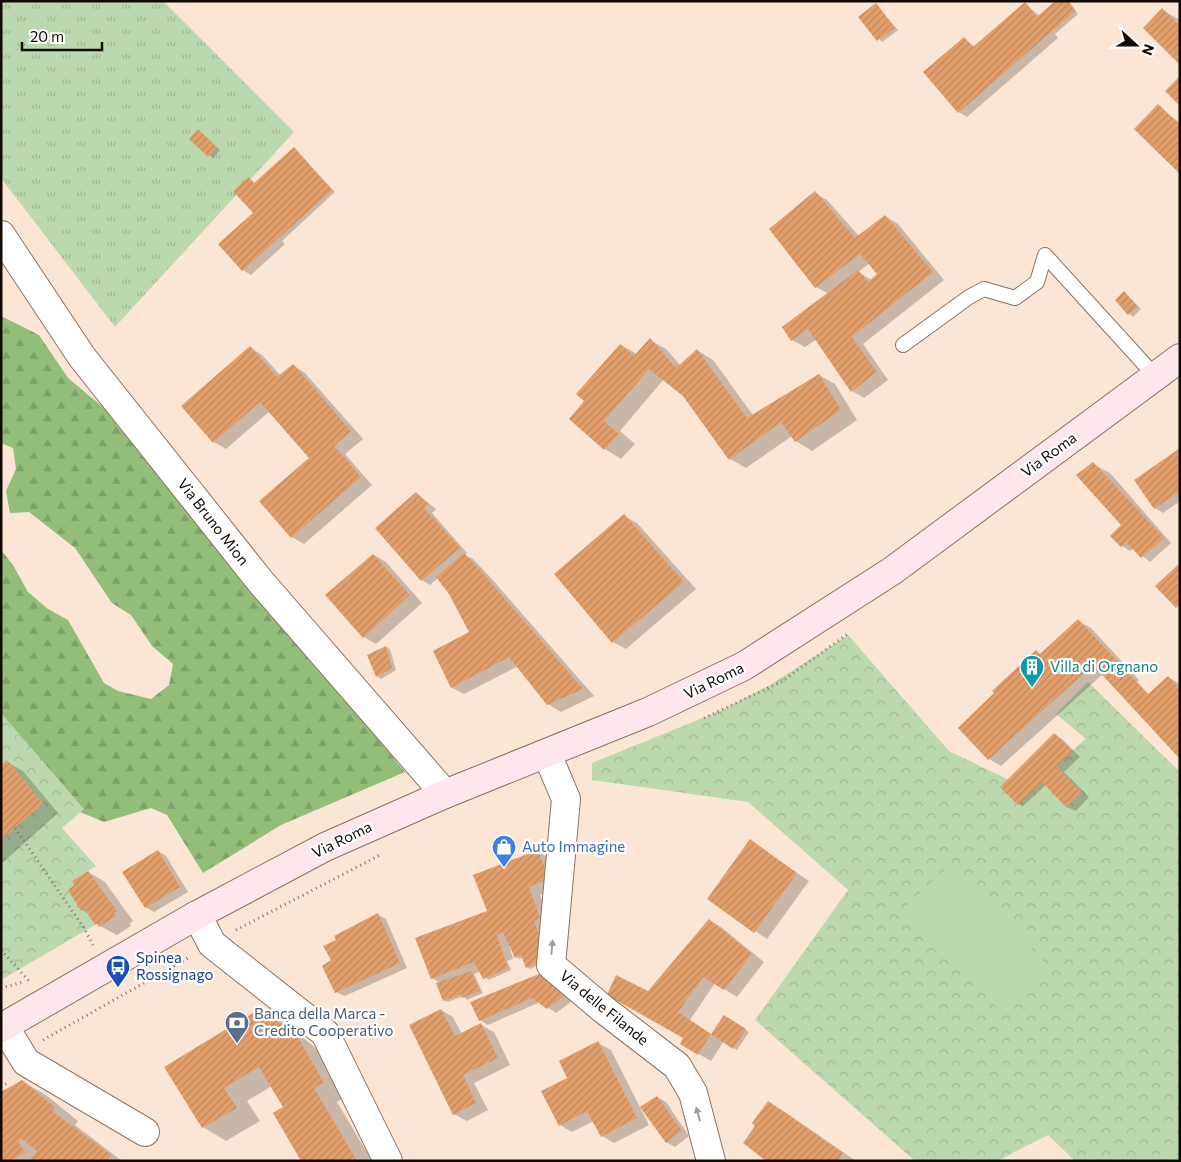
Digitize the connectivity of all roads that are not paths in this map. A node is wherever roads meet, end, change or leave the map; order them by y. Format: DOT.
graph roads {
  1 [pos="1,235"];
  2 [pos="903,345"];
  3 [pos="1180,358"];
  4 [pos="1156,377"];
  5 [pos="547,754"];
  6 [pos="445,794"];
  7 [pos="197,915"];
  8 [pos="3,1027"];
  9 [pos="145,1132"];
  10 [pos="388,1161"];
  11 [pos="711,1161"];
  1 -- 6 [label="street, Via Bruno Mion"];
  2 -- 4 [label="lane"];
  3 -- 4 [label="street, Via Roma"];
  4 -- 5 [label="street, Via Roma"];
  5 -- 6 [label="street, Via Roma"];
  11 -- 5 [label="street, Via delle Filande, one-way"];
  6 -- 7 [label="street, Via Roma"];
  7 -- 8 [label="street, Via Roma"];
  7 -- 10 [label="street"];
  8 -- 9 [label="street"];
}
